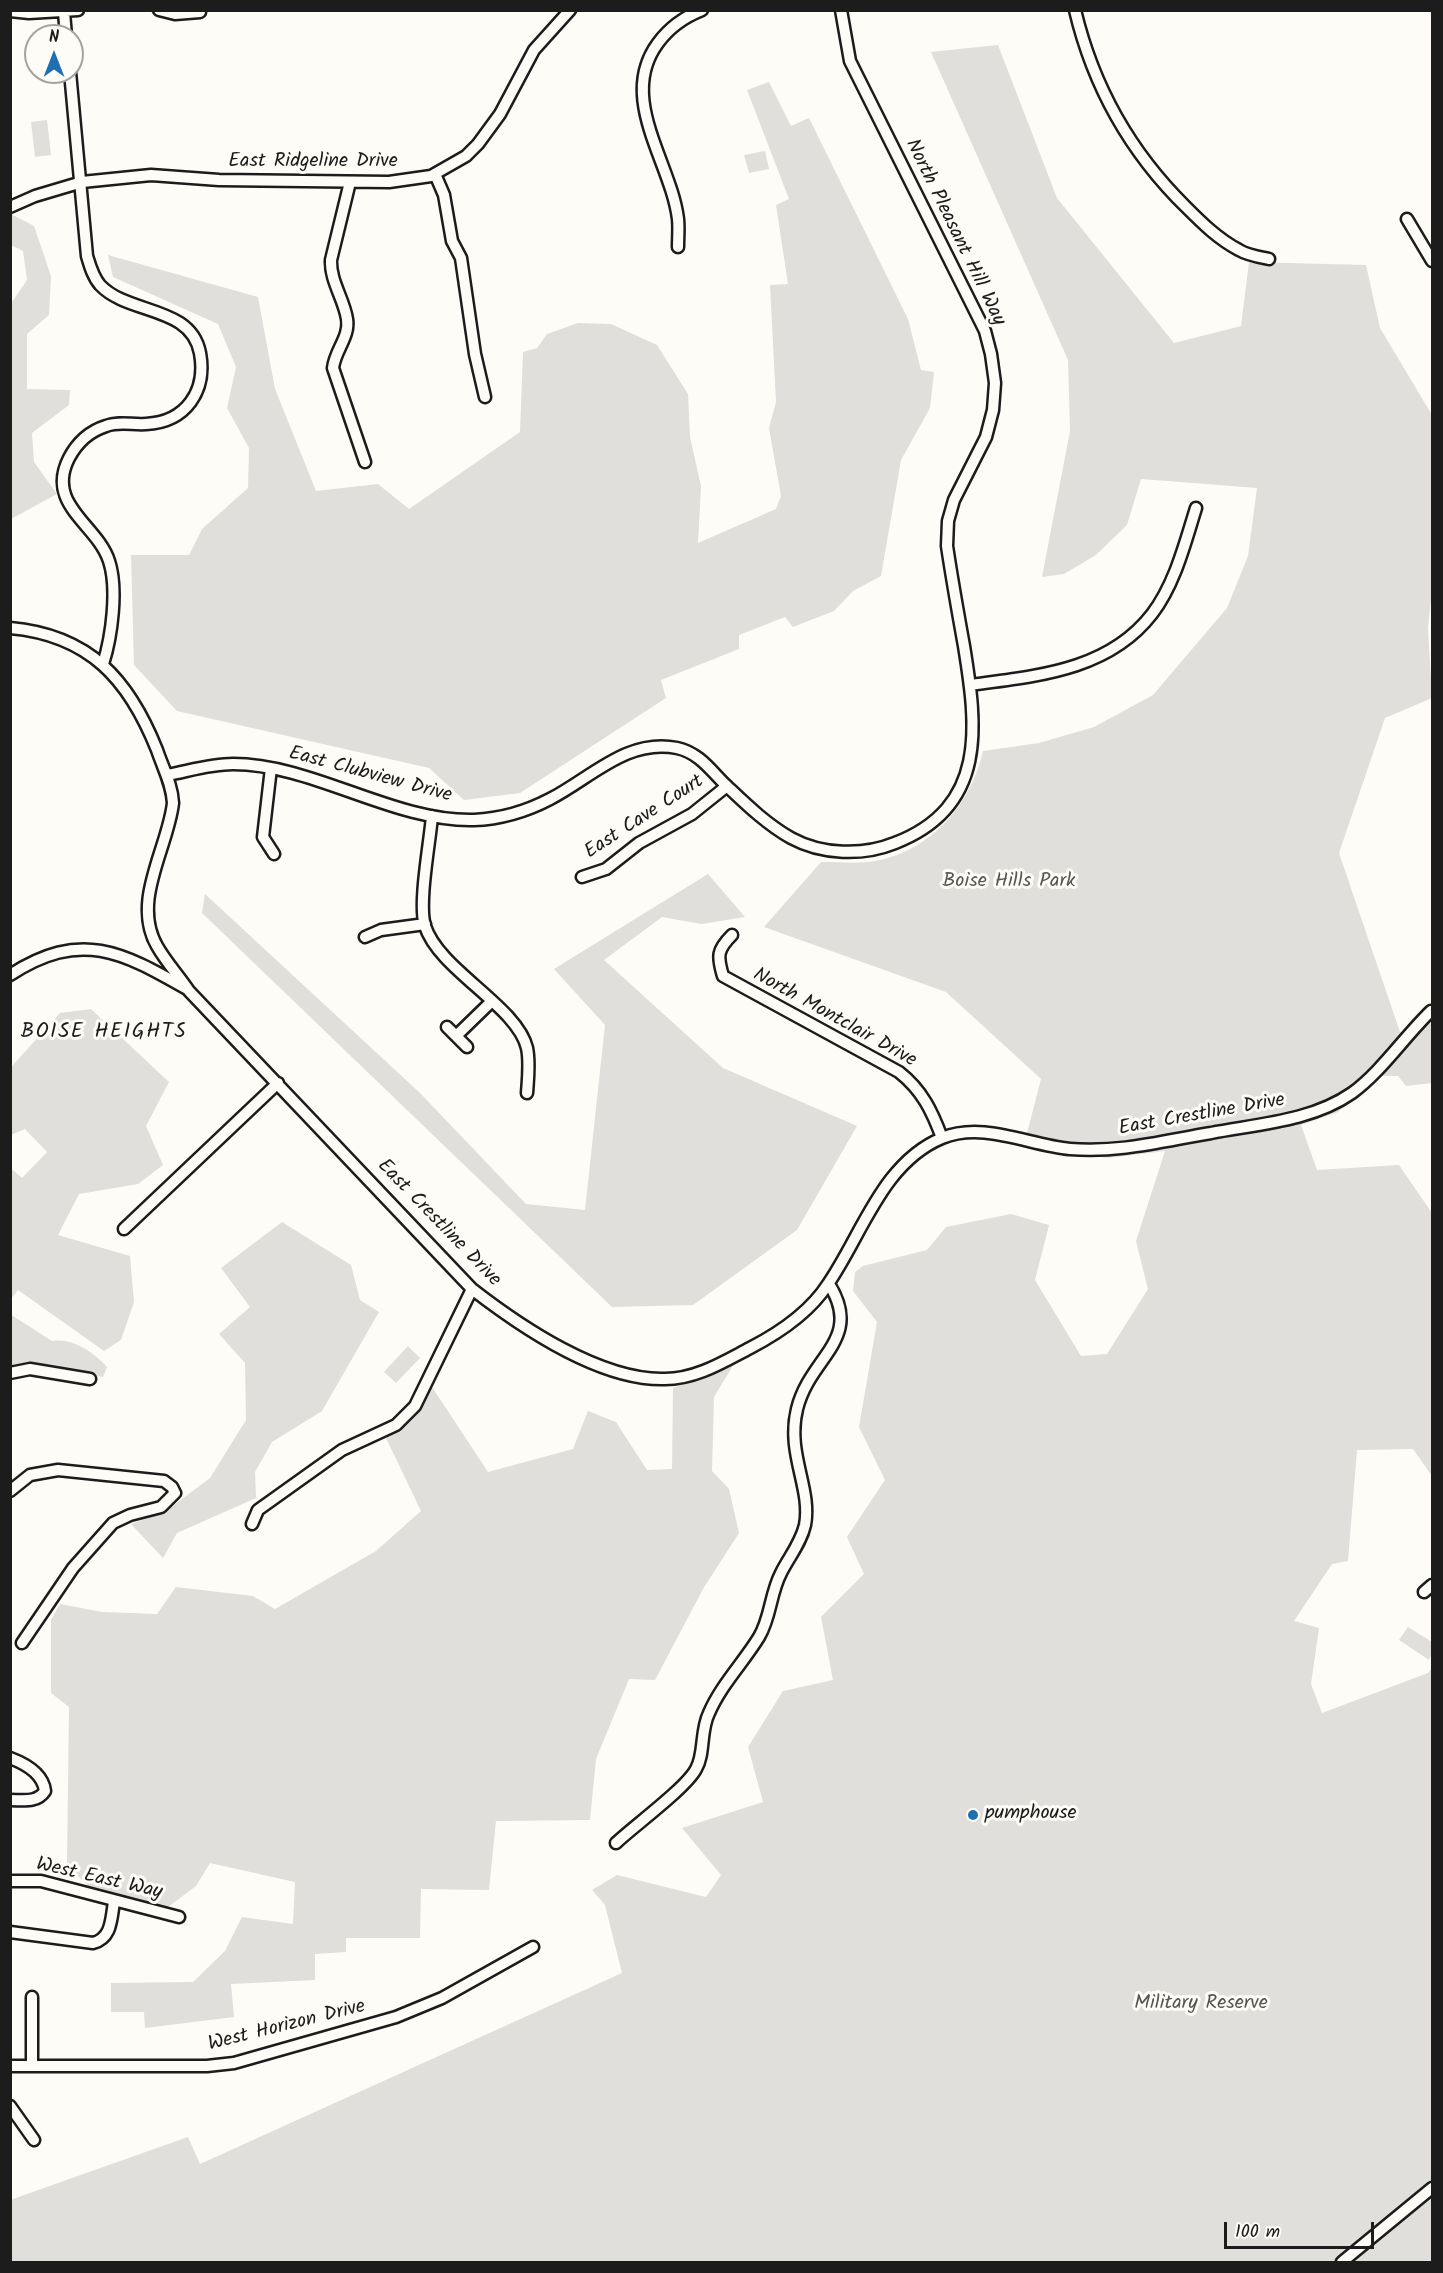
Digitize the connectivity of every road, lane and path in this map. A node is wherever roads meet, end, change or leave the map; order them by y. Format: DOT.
graph roads {
  1 [pos="78,10"];
  2 [pos="159,10"];
  3 [pos="570,10"];
  4 [pos="702,10"];
  5 [pos="841,10"];
  6 [pos="1075,10"];
  7 [pos="10,11"];
  8 [pos="64,12"];
  9 [pos="200,12"];
  10 [pos="71,84"];
  11 [pos="435,174"];
  12 [pos="82,182"];
  13 [pos="350,182"];
  14 [pos="10,207"];
  15 [pos="1407,219"];
  16 [pos="678,247"];
  17 [pos="1269,259"];
  18 [pos="1432,261"];
  19 [pos="485,397"];
  20 [pos="365,462"];
  21 [pos="1196,508"];
  22 [pos="10,628"];
  23 [pos="104,664"];
  24 [pos="970,685"];
  25 [pos="271,768"];
  26 [pos="166,775"];
  27 [pos="727,786"];
  28 [pos="432,816"];
  29 [pos="274,854"];
  30 [pos="582,877"];
  31 [pos="425,924"];
  32 [pos="732,935"];
  33 [pos="365,938"];
  34 [pos="10,975"];
  35 [pos="189,991"];
  36 [pos="491,1002"];
  37 [pos="1432,1011"];
  38 [pos="447,1027"];
  39 [pos="456,1036"];
  40 [pos="467,1047"];
  41 [pos="278,1083"];
  42 [pos="527,1093"];
  43 [pos="942,1138"];
  44 [pos="124,1230"];
  45 [pos="829,1284"];
  46 [pos="472,1289"];
  47 [pos="10,1373"];
  48 [pos="90,1379"];
  49 [pos="10,1491"];
  50 [pos="252,1524"];
  51 [pos="22,1643"];
  52 [pos="10,1758"];
  53 [pos="10,1800"];
  54 [pos="616,1843"];
  55 [pos="10,1881"];
  56 [pos="114,1902"];
  57 [pos="179,1917"];
  58 [pos="10,1932"];
  59 [pos="533,1947"];
  60 [pos="32,1997"];
  61 [pos="10,2066"];
  62 [pos="32,2066"];
  63 [pos="10,2106"];
  64 [pos="34,2140"];
  65 [pos="1432,2187"];
  66 [pos="1342,2262"];
  1 -- 8 [label="street"];
  2 -- 9 [label="street"];
  3 -- 11 [label="street, East Ridgeline Drive"];
  4 -- 16 [label="street"];
  5 -- 24 [label="street, North Pleasant Hill Way"];
  6 -- 17 [label="street"];
  7 -- 8 [label="street"];
  10 -- 12 [label="street"];
  11 -- 13 [label="street, East Ridgeline Drive"];
  11 -- 19 [label="street"];
  12 -- 13 [label="street, East Ridgeline Drive"];
  12 -- 14 [label="street, East Ridgeline Drive"];
  12 -- 23 [label="street"];
  13 -- 20 [label="street"];
  15 -- 18 [label="street"];
  21 -- 24 [label="street"];
  22 -- 23 [label="street"];
  23 -- 26 [label="street"];
  24 -- 27 [label="street, East Clubview Drive"];
  25 -- 26 [label="street, East Clubview Drive"];
  25 -- 28 [label="street, East Clubview Drive"];
  25 -- 29 [label="street"];
  26 -- 35 [label="street"];
  27 -- 28 [label="street, East Clubview Drive"];
  27 -- 30 [label="street, East Cave Court"];
  28 -- 31 [label="street"];
  31 -- 33 [label="street"];
  31 -- 36 [label="street"];
  32 -- 43 [label="street, North Montclair Drive"];
  34 -- 35 [label="street"];
  35 -- 41 [label="street, East Crestline Drive"];
  36 -- 39 [label="street"];
  36 -- 42 [label="street"];
  37 -- 43 [label="street, East Crestline Drive"];
  38 -- 39 [label="street"];
  39 -- 40 [label="street"];
  41 -- 44 [label="street"];
  41 -- 46 [label="street, East Crestline Drive"];
  43 -- 45 [label="street, East Crestline Drive"];
  45 -- 46 [label="street, East Crestline Drive"];
  45 -- 54 [label="street"];
  46 -- 50 [label="street"];
  47 -- 48 [label="street"];
  49 -- 51 [label="street"];
  52 -- 53 [label="street"];
  55 -- 56 [label="street, West East Way"];
  56 -- 57 [label="street, West East Way"];
  56 -- 58 [label="street"];
  59 -- 62 [label="street, West Horizon Drive"];
  60 -- 62 [label="street"];
  61 -- 62 [label="street, West Horizon Drive"];
  63 -- 64 [label="street"];
  65 -- 66 [label="street"];
}
